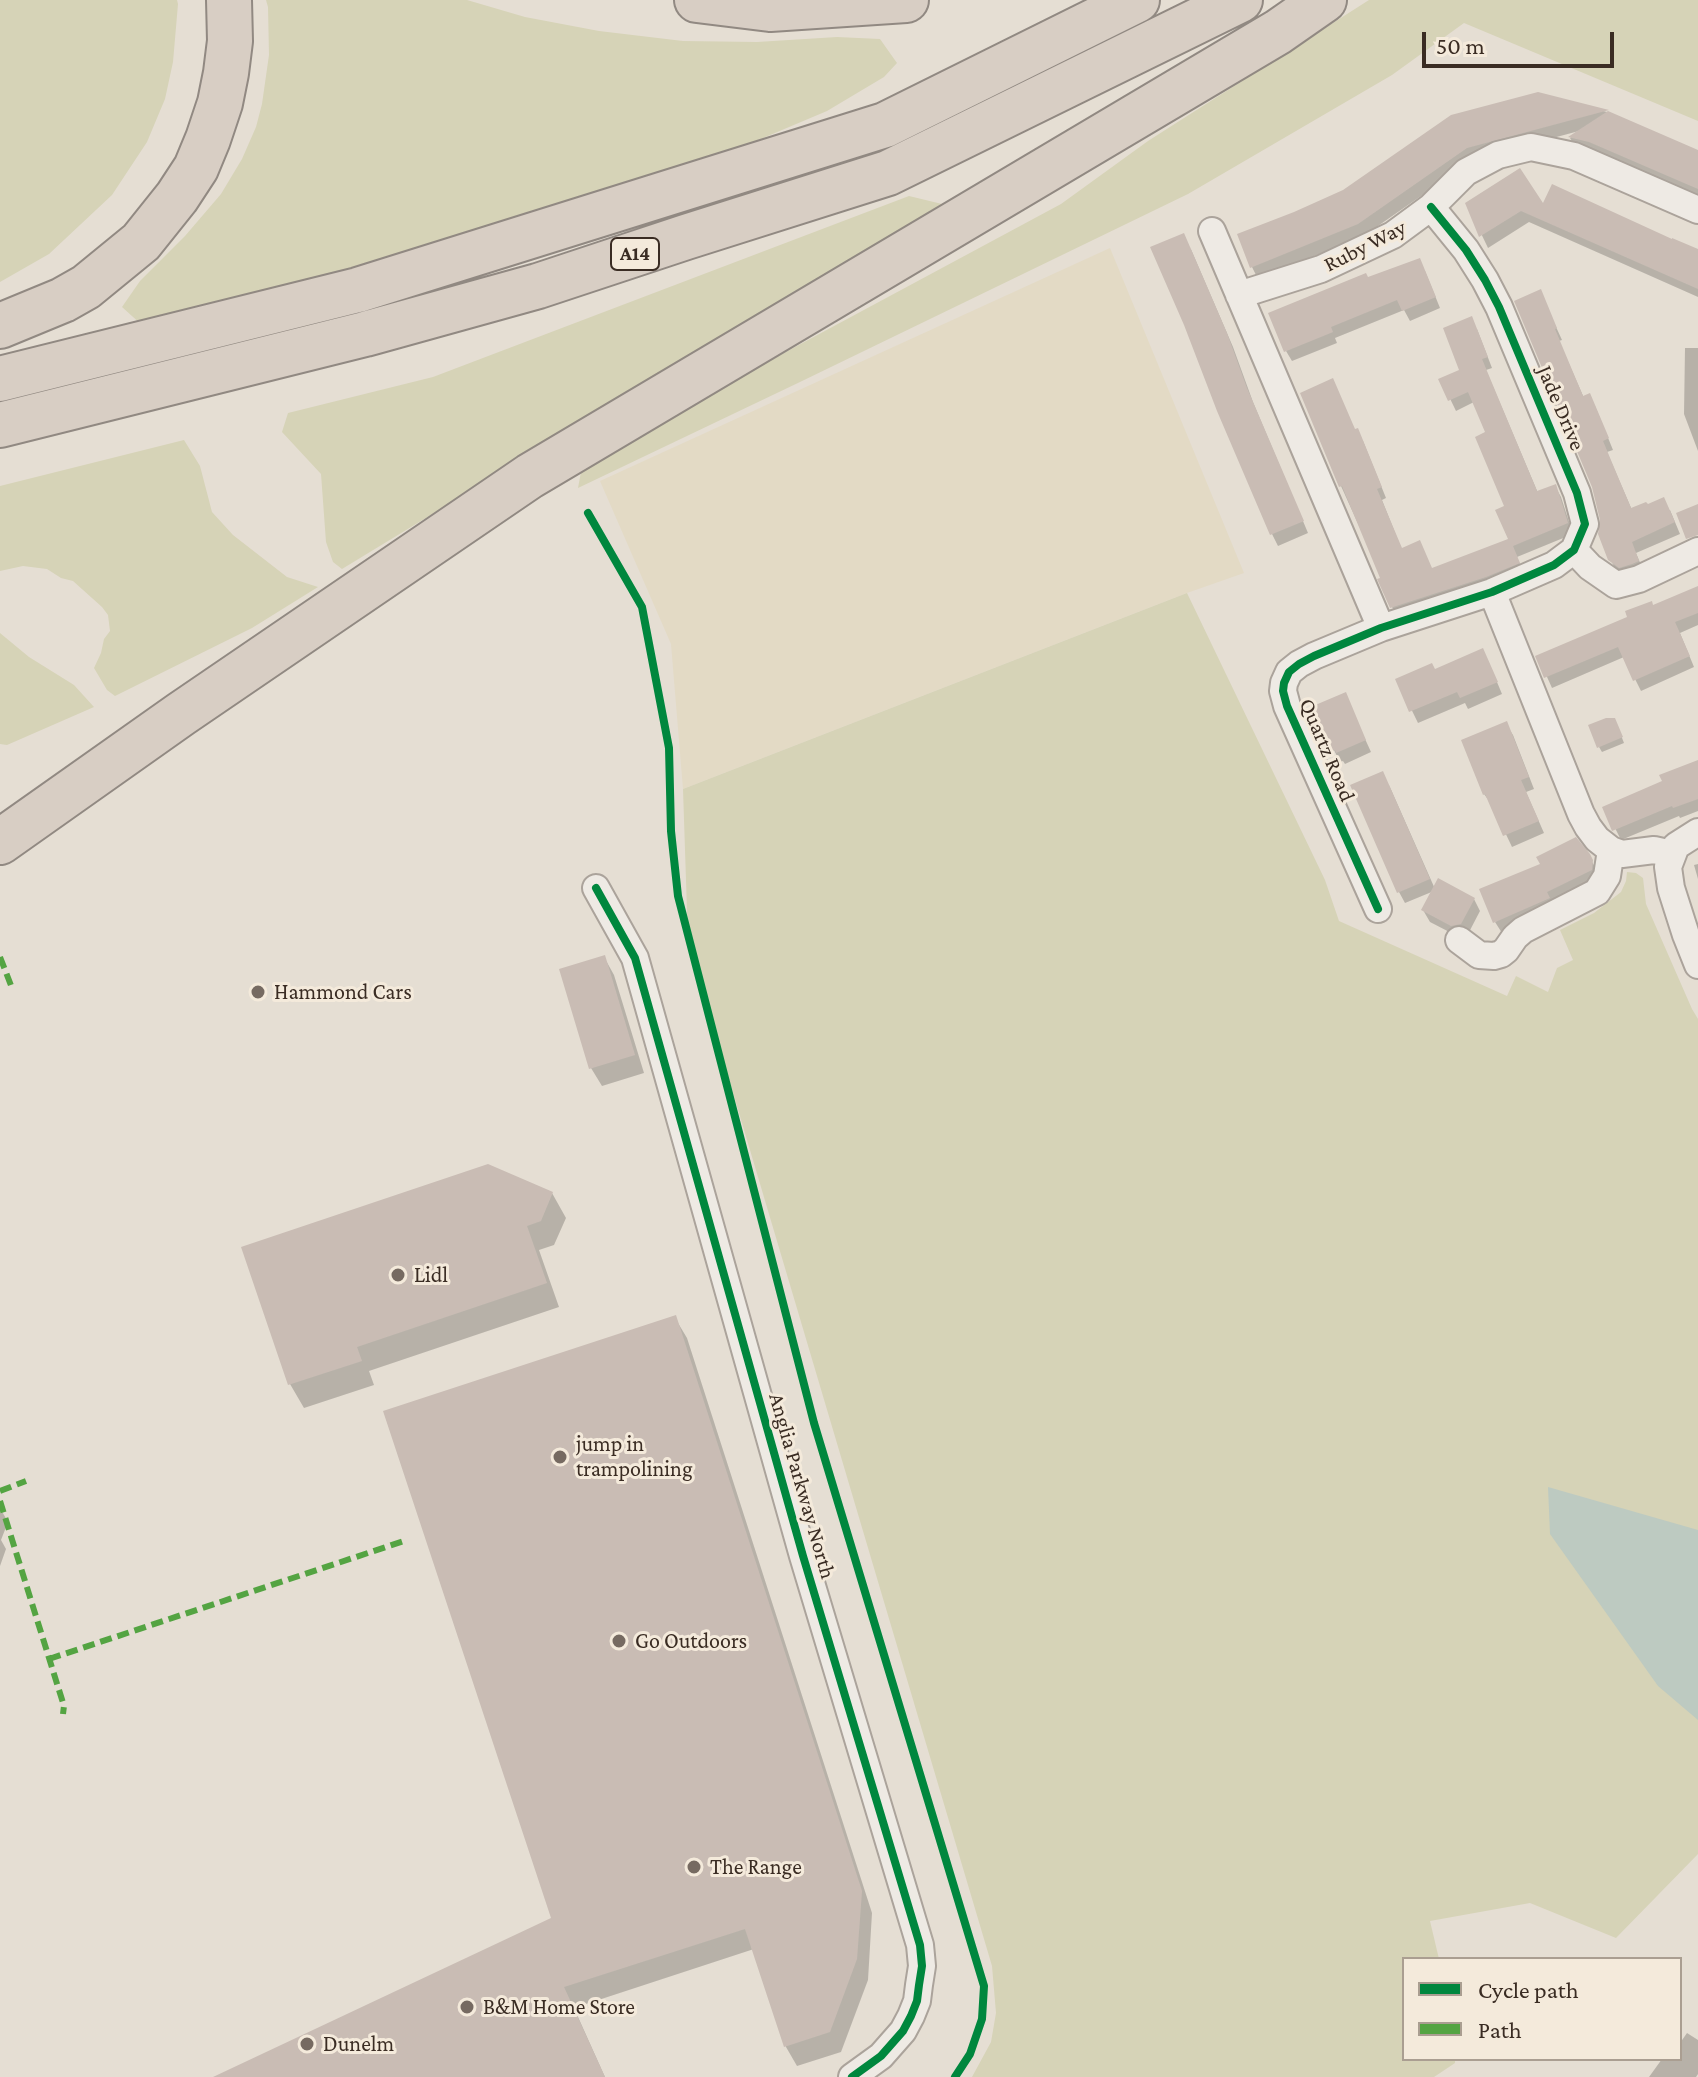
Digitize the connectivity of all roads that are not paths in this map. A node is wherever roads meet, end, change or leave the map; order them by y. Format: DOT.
graph roads {
  1 [pos="229,0"];
  2 [pos="697,0"];
  3 [pos="906,0"];
  4 [pos="1137,0"];
  5 [pos="1240,0"];
  6 [pos="1324,0"];
  7 [pos="1431,207"];
  8 [pos="1698,210"];
  9 [pos="1212,231"];
  10 [pos="1239,295"];
  11 [pos="0,326"];
  12 [pos="0,379"];
  13 [pos="0,425"];
  14 [pos="1574,550"];
  15 [pos="1698,551"];
  16 [pos="1492,592"];
  17 [pos="1381,628"];
  18 [pos="1698,832"];
  19 [pos="0,842"];
  20 [pos="1611,850"];
  21 [pos="1672,854"];
  22 [pos="596,888"];
  23 [pos="1378,909"];
  24 [pos="1459,940"];
  25 [pos="1698,965"];
  26 [pos="852,2077"];
  1 -- 11 [label="highway"];
  2 -- 3 [label="highway"];
  4 -- 12 [label="highway, A14"];
  5 -- 13 [label="highway, A14"];
  6 -- 19 [label="highway"];
  7 -- 8 [label="street, Ruby Way"];
  7 -- 10 [label="street, Ruby Way"];
  7 -- 14 [label="street, Jade Drive"];
  9 -- 10 [label="street"];
  10 -- 17 [label="street"];
  14 -- 15 [label="street"];
  14 -- 16 [label="street"];
  16 -- 17 [label="street, Quartz Road"];
  16 -- 20 [label="street"];
  17 -- 23 [label="street, Quartz Road"];
  18 -- 21 [label="street"];
  20 -- 21 [label="street"];
  20 -- 24 [label="street"];
  21 -- 25 [label="street"];
  22 -- 26 [label="street, Anglia Parkway North"];
}
